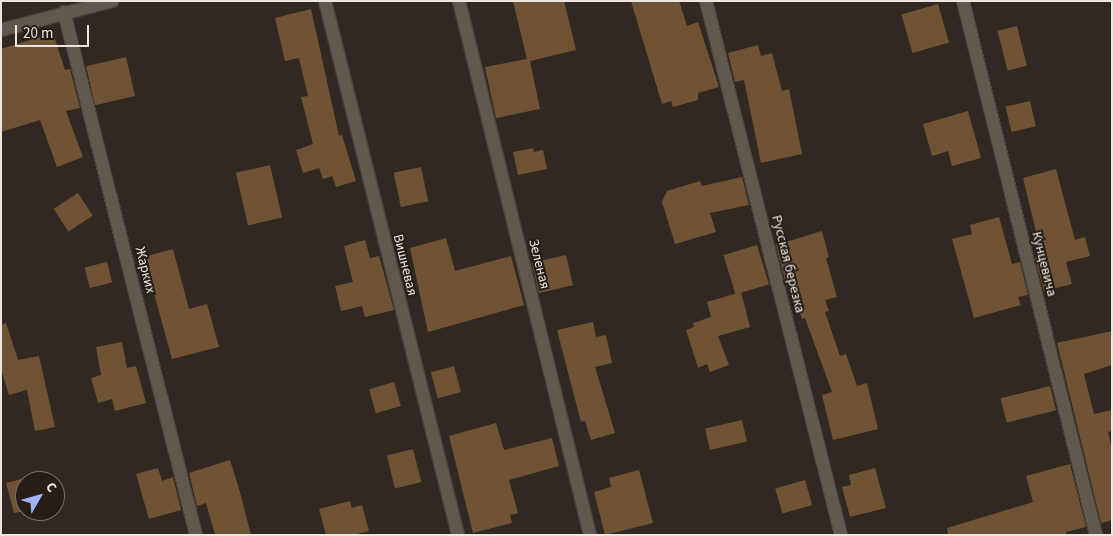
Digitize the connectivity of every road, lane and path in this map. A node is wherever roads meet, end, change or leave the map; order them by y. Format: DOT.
graph roads {
  1 [pos="112,1"];
  2 [pos="325,1"];
  3 [pos="459,1"];
  4 [pos="706,1"];
  5 [pos="962,1"];
  6 [pos="64,12"];
  7 [pos="1,30"];
  8 [pos="196,535"];
  9 [pos="458,535"];
  10 [pos="590,535"];
  11 [pos="841,535"];
  12 [pos="1096,535"];
  1 -- 6 [label="street"];
  2 -- 9 [label="street, Вишневая"];
  3 -- 10 [label="street, Зеленая"];
  4 -- 11 [label="street, Русская березка"];
  5 -- 12 [label="street, Кунцевича"];
  6 -- 7 [label="street"];
  6 -- 8 [label="street, Жарких"];
}
